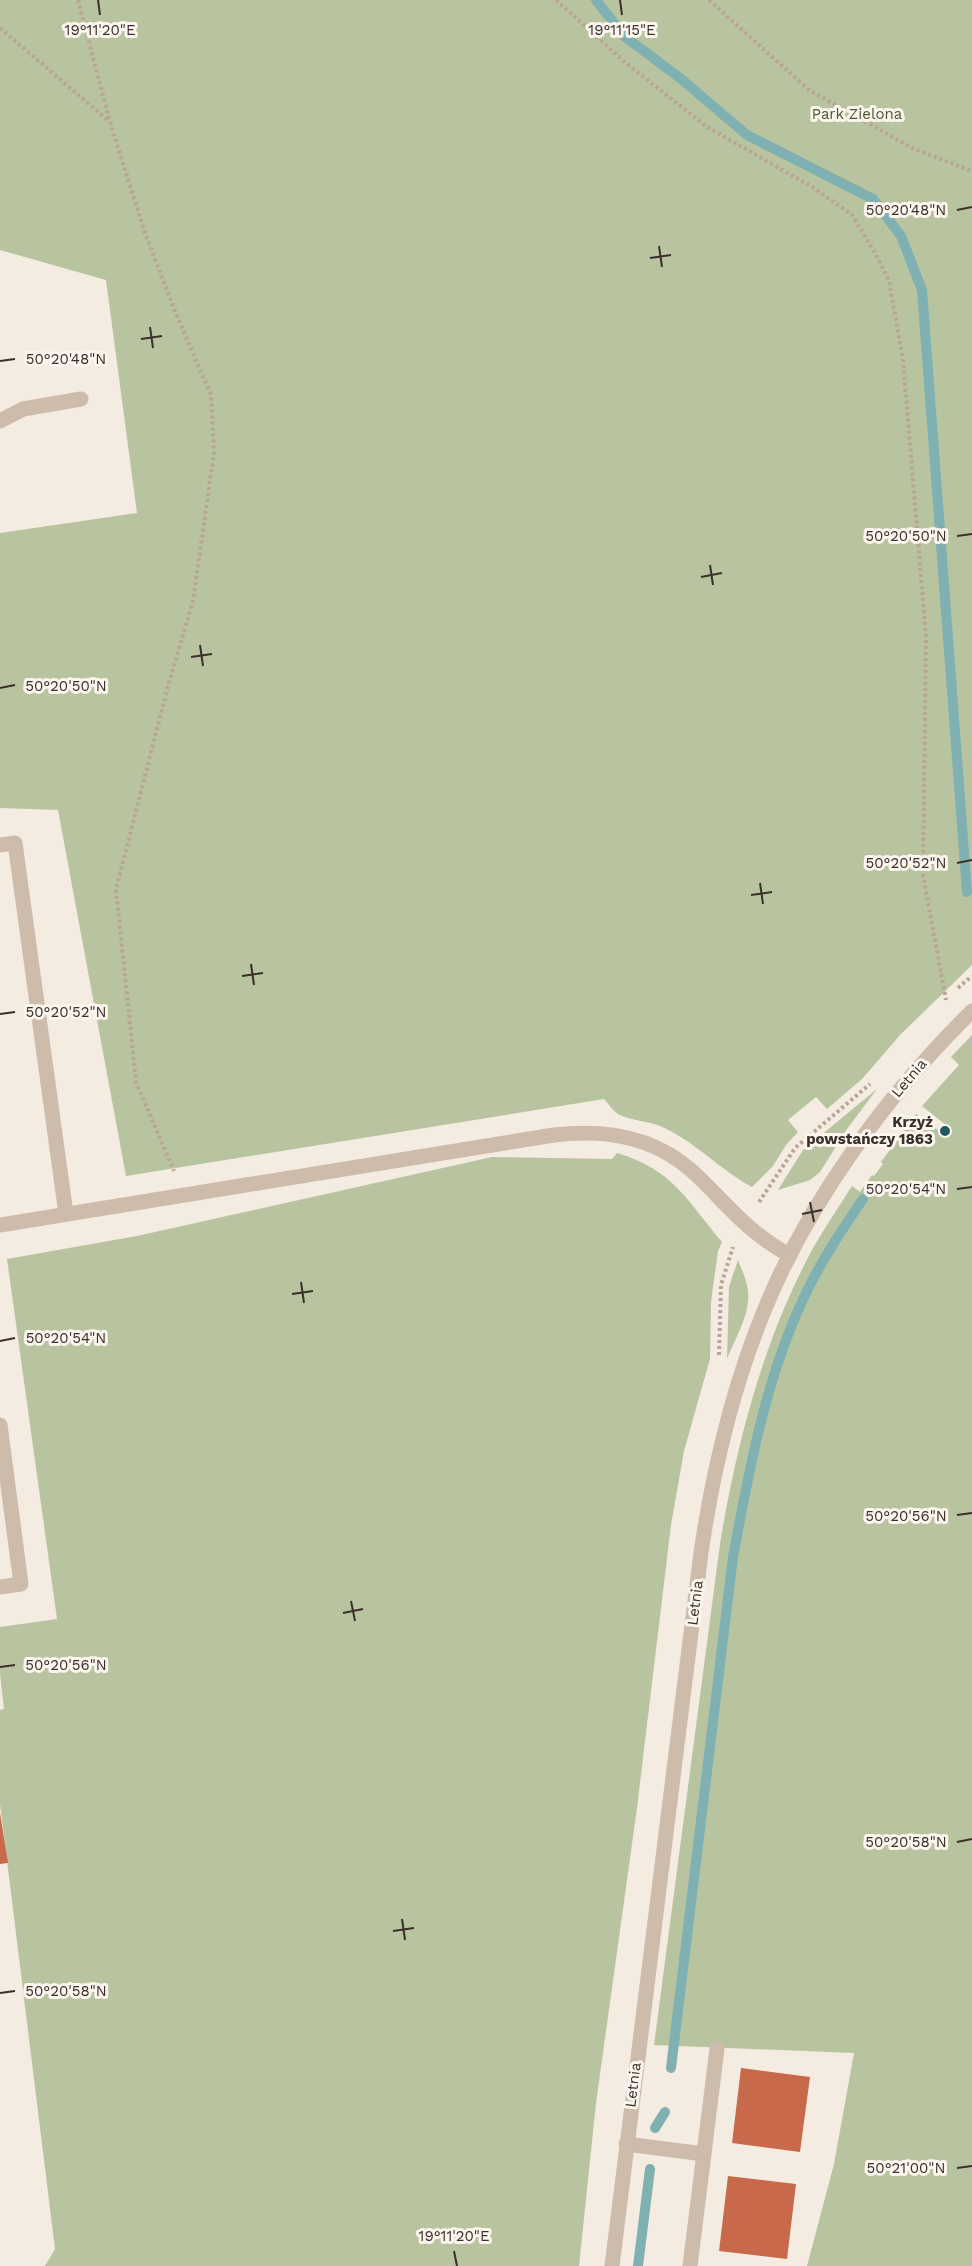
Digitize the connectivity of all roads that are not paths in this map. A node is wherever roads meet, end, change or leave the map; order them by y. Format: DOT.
graph roads {
  1 [pos="81,399"];
  2 [pos="0,421"];
  3 [pos="0,845"];
  4 [pos="972,1011"];
  5 [pos="66,1214"];
  6 [pos="0,1225"];
  7 [pos="790,1255"];
  8 [pos="0,1425"];
  9 [pos="0,1587"];
  10 [pos="717,2049"];
  11 [pos="626,2144"];
  12 [pos="704,2154"];
  13 [pos="612,2266"];
  14 [pos="690,2266"];
  1 -- 2 [label="street"];
  3 -- 5 [label="street"];
  4 -- 7 [label="street, Letnia"];
  5 -- 6 [label="street"];
  5 -- 7 [label="street"];
  7 -- 11 [label="street, Letnia"];
  8 -- 9 [label="street"];
  10 -- 12 [label="street"];
  11 -- 12 [label="street"];
  11 -- 13 [label="street, Letnia"];
  12 -- 14 [label="street"];
}
